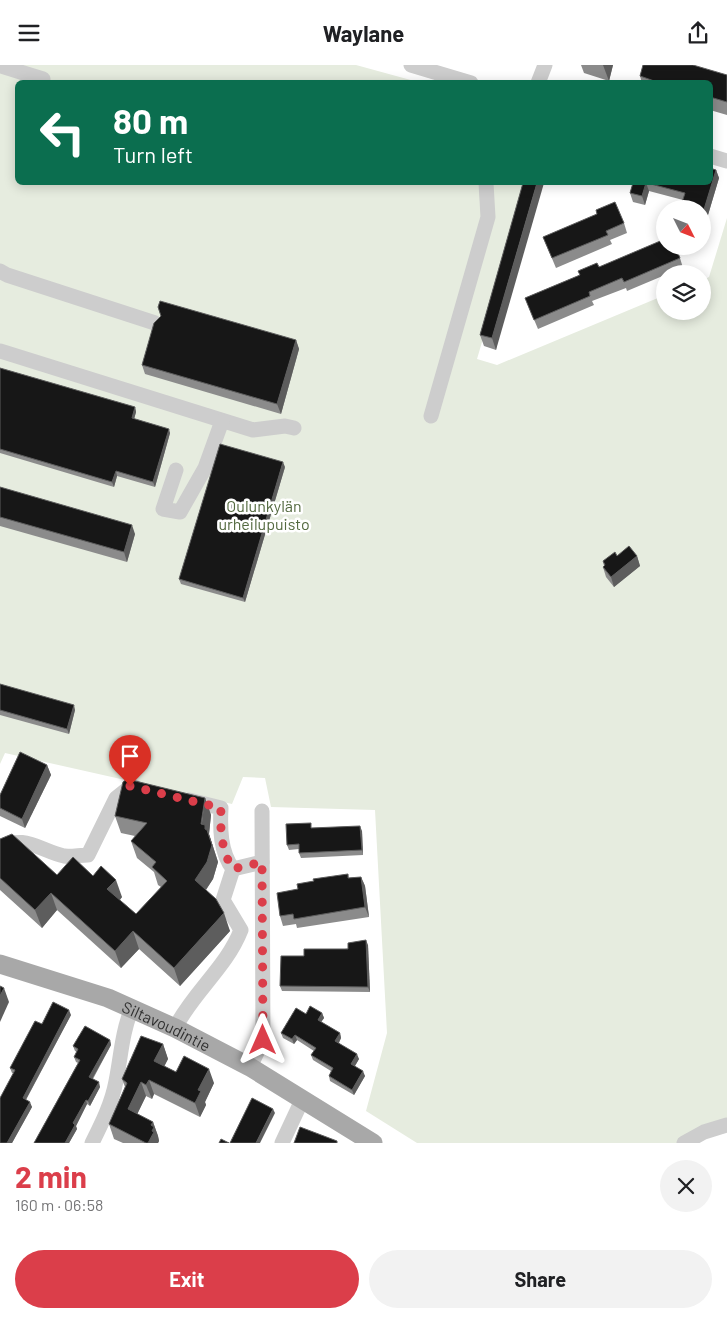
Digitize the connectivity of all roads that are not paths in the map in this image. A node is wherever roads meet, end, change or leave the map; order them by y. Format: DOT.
graph roads {
  1 [pos="411,65"];
  2 [pos="545,65"];
  3 [pos="1,66"];
  4 [pos="43,79"];
  5 [pos="461,80"];
  6 [pos="539,80"];
  7 [pos="713,157"];
  8 [pos="727,161"];
  9 [pos="486,185"];
  10 [pos="0,271"];
  11 [pos="155,323"];
  12 [pos="0,351"];
  13 [pos="431,416"];
  14 [pos="222,421"];
  15 [pos="294,428"];
  16 [pos="176,470"];
  17 [pos="149,790"];
  18 [pos="176,797"];
  19 [pos="262,811"];
  20 [pos="0,850"];
  21 [pos="262,862"];
  22 [pos="233,869"];
  23 [pos="0,964"];
  24 [pos="132,1008"];
  25 [pos="175,1028"];
  26 [pos="250,1067"];
  27 [pos="303,1098"];
  28 [pos="727,1125"];
  29 [pos="92,1143"];
  30 [pos="282,1143"];
  31 [pos="373,1143"];
  32 [pos="684,1143"];
  1 -- 5 [label="street"];
  2 -- 6 [label="street"];
  3 -- 4 [label="street"];
  7 -- 8 [label="street"];
  9 -- 13 [label="street"];
  10 -- 11 [label="street"];
  12 -- 14 [label="street"];
  14 -- 15 [label="street"];
  14 -- 16 [label="street"];
  17 -- 20 [label="street"];
  18 -- 22 [label="street"];
  19 -- 21 [label="street"];
  21 -- 22 [label="street"];
  21 -- 26 [label="street"];
  22 -- 25 [label="street"];
  23 -- 24 [label="main road, Siltavoudintie"];
  24 -- 25 [label="main road, Siltavoudintie"];
  24 -- 29 [label="street"];
  25 -- 26 [label="main road, Siltavoudintie"];
  26 -- 27 [label="main road, Siltavoudintie"];
  27 -- 30 [label="street"];
  27 -- 31 [label="main road, Siltavoudintie"];
  28 -- 32 [label="street"];
}
